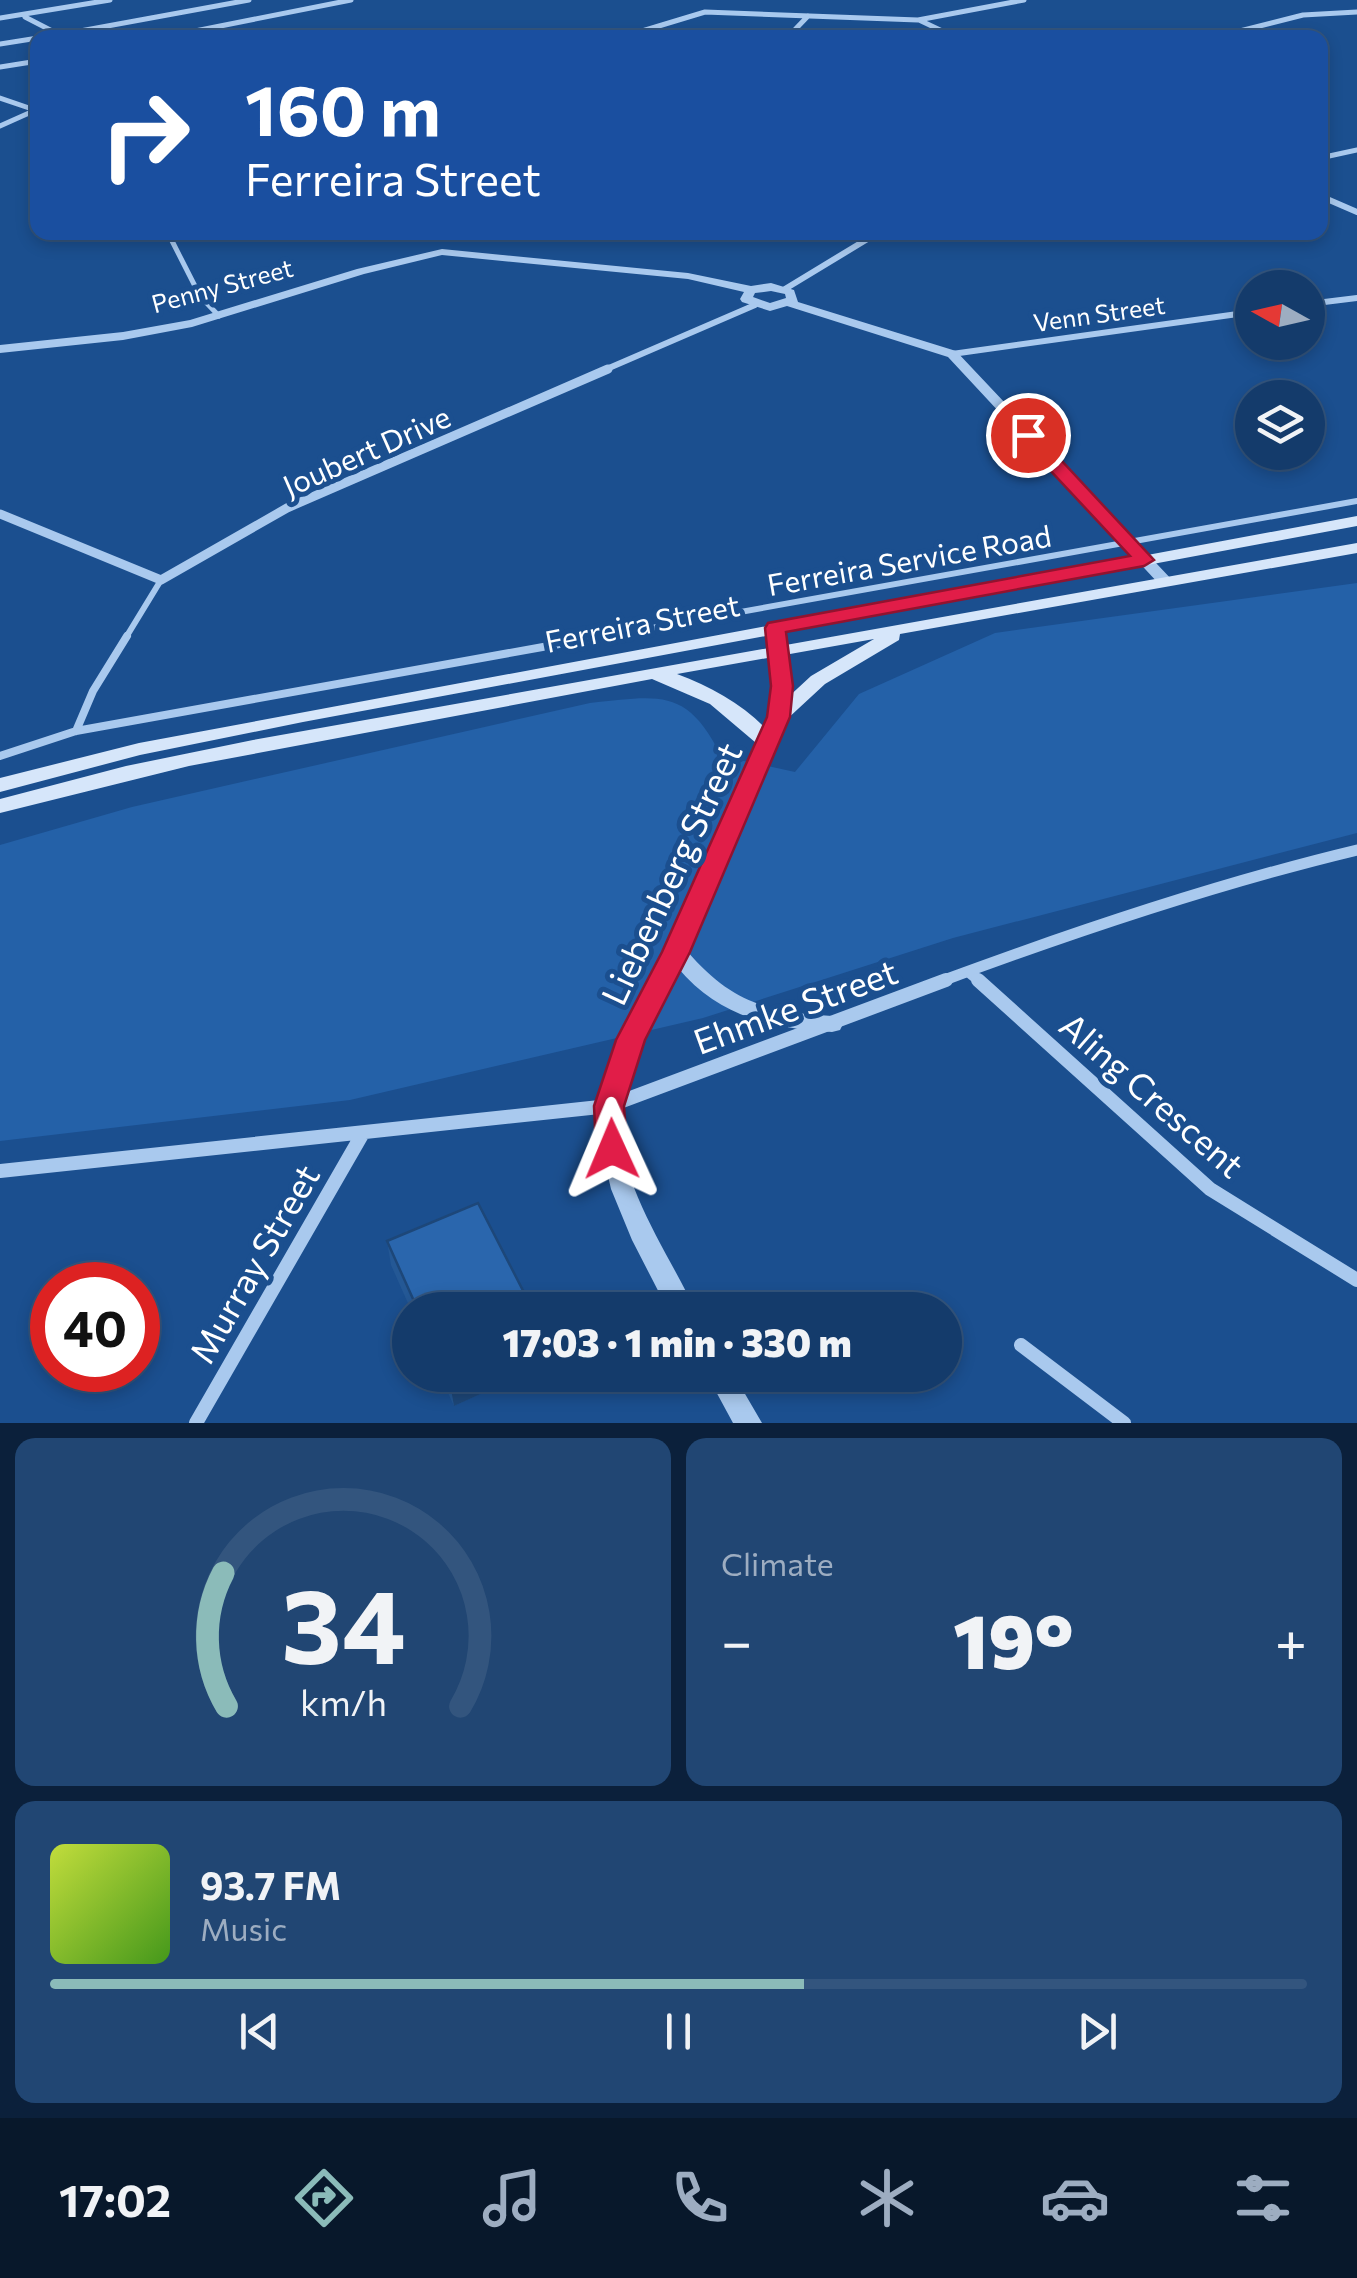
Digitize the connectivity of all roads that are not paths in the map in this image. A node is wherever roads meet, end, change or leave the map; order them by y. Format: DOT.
graph roads {
  1 [pos="110,0"];
  2 [pos="249,0"];
  3 [pos="351,0"];
  4 [pos="1024,0"];
  5 [pos="1357,12"];
  6 [pos="24,16"];
  7 [pos="808,16"];
  8 [pos="0,18"];
  9 [pos="918,20"];
  10 [pos="50,30"];
  11 [pos="92,30"];
  12 [pos="200,30"];
  13 [pos="645,30"];
  14 [pos="795,30"];
  15 [pos="940,30"];
  16 [pos="1244,30"];
  17 [pos="30,40"];
  18 [pos="0,44"];
  19 [pos="30,62"];
  20 [pos="0,67"];
  21 [pos="0,98"];
  22 [pos="30,108"];
  23 [pos="30,113"];
  24 [pos="0,126"];
  25 [pos="1357,150"];
  26 [pos="1328,156"];
  27 [pos="1328,199"];
  28 [pos="1357,212"];
  29 [pos="174,240"];
  30 [pos="868,240"];
  31 [pos="751,290"];
  32 [pos="787,296"];
  33 [pos="1357,298"];
  34 [pos="1325,302"];
  35 [pos="755,305"];
  36 [pos="1235,314"];
  37 [pos="219,316"];
  38 [pos="0,349"];
  39 [pos="952,354"];
  40 [pos="1357,501"];
  41 [pos="0,514"];
  42 [pos="1357,521"];
  43 [pos="1128,543"];
  44 [pos="1357,548"];
  45 [pos="1144,560"];
  46 [pos="161,580"];
  47 [pos="1165,581"];
  48 [pos="912,626"];
  49 [pos="777,638"];
  50 [pos="652,673"];
  51 [pos="778,717"];
  52 [pos="76,731"];
  53 [pos="768,744"];
  54 [pos="0,756"];
  55 [pos="0,785"];
  56 [pos="0,806"];
  57 [pos="1357,850"];
  58 [pos="676,952"];
  59 [pos="970,973"];
  60 [pos="832,1024"];
  61 [pos="609,1106"];
  62 [pos="363,1133"];
  63 [pos="0,1171"];
  64 [pos="1357,1280"];
  65 [pos="672,1292"];
  66 [pos="1021,1345"];
  67 [pos="730,1392"];
  68 [pos="196,1423"];
  69 [pos="748,1423"];
  70 [pos="1124,1423"];
  1 -- 6 [label="street"];
  2 -- 11 [label="street"];
  3 -- 12 [label="street"];
  4 -- 9 [label="street"];
  5 -- 16 [label="street"];
  6 -- 8 [label="street"];
  6 -- 10 [label="street"];
  7 -- 9 [label="street"];
  7 -- 13 [label="street"];
  7 -- 14 [label="street"];
  9 -- 15 [label="street"];
  17 -- 18 [label="street"];
  19 -- 20 [label="street"];
  21 -- 22 [label="street"];
  23 -- 24 [label="street"];
  25 -- 26 [label="street"];
  27 -- 28 [label="street"];
  29 -- 37 [label="lane"];
  30 -- 32 [label="street"];
  31 -- 32 [label="street, Penny Street"];
  31 -- 35 [label="street"];
  31 -- 37 [label="street, Penny Street"];
  32 -- 35 [label="street"];
  32 -- 39 [label="street"];
  33 -- 34 [label="street"];
  35 -- 46 [label="street, Joubert Drive"];
  36 -- 39 [label="street, Venn Street"];
  37 -- 38 [label="street, Penny Street"];
  39 -- 43 [label="street"];
  40 -- 43 [label="lane, Ferreira Service Road"];
  41 -- 46 [label="street"];
  42 -- 45 [label="main road, Ferreira Street"];
  43 -- 45 [label="street"];
  43 -- 52 [label="lane, Ferreira Service Road"];
  44 -- 47 [label="main road, Ferreira Street"];
  45 -- 47 [label="street"];
  45 -- 49 [label="main road, Ferreira Street"];
  46 -- 52 [label="lane, Joubert Drive"];
  47 -- 48 [label="main road, Ferreira Street"];
  48 -- 49 [label="main road, Ferreira Street"];
  48 -- 51 [label="main road"];
  49 -- 50 [label="main road, Ferreira Street"];
  49 -- 51 [label="street, Liebenberg Street"];
  49 -- 55 [label="main road, Ferreira Street"];
  50 -- 53 [label="main road"];
  50 -- 56 [label="main road, Ferreira Street"];
  51 -- 53 [label="street, Liebenberg Street"];
  52 -- 54 [label="lane, Ferreira Service Road"];
  53 -- 58 [label="street, Liebenberg Street"];
  57 -- 59 [label="street, Ehmke Street"];
  58 -- 60 [label="street"];
  58 -- 61 [label="street, Liebenberg Street"];
  59 -- 60 [label="street, Ehmke Street"];
  59 -- 64 [label="street, Aling Crescent"];
  60 -- 61 [label="street, Ehmke Street"];
  61 -- 62 [label="street, Ehmke Street"];
  61 -- 65 [label="street, Liebenberg Street"];
  62 -- 63 [label="street, Ehmke Street"];
  62 -- 68 [label="street, Murray Street"];
  66 -- 70 [label="street"];
  67 -- 69 [label="street"];
}
